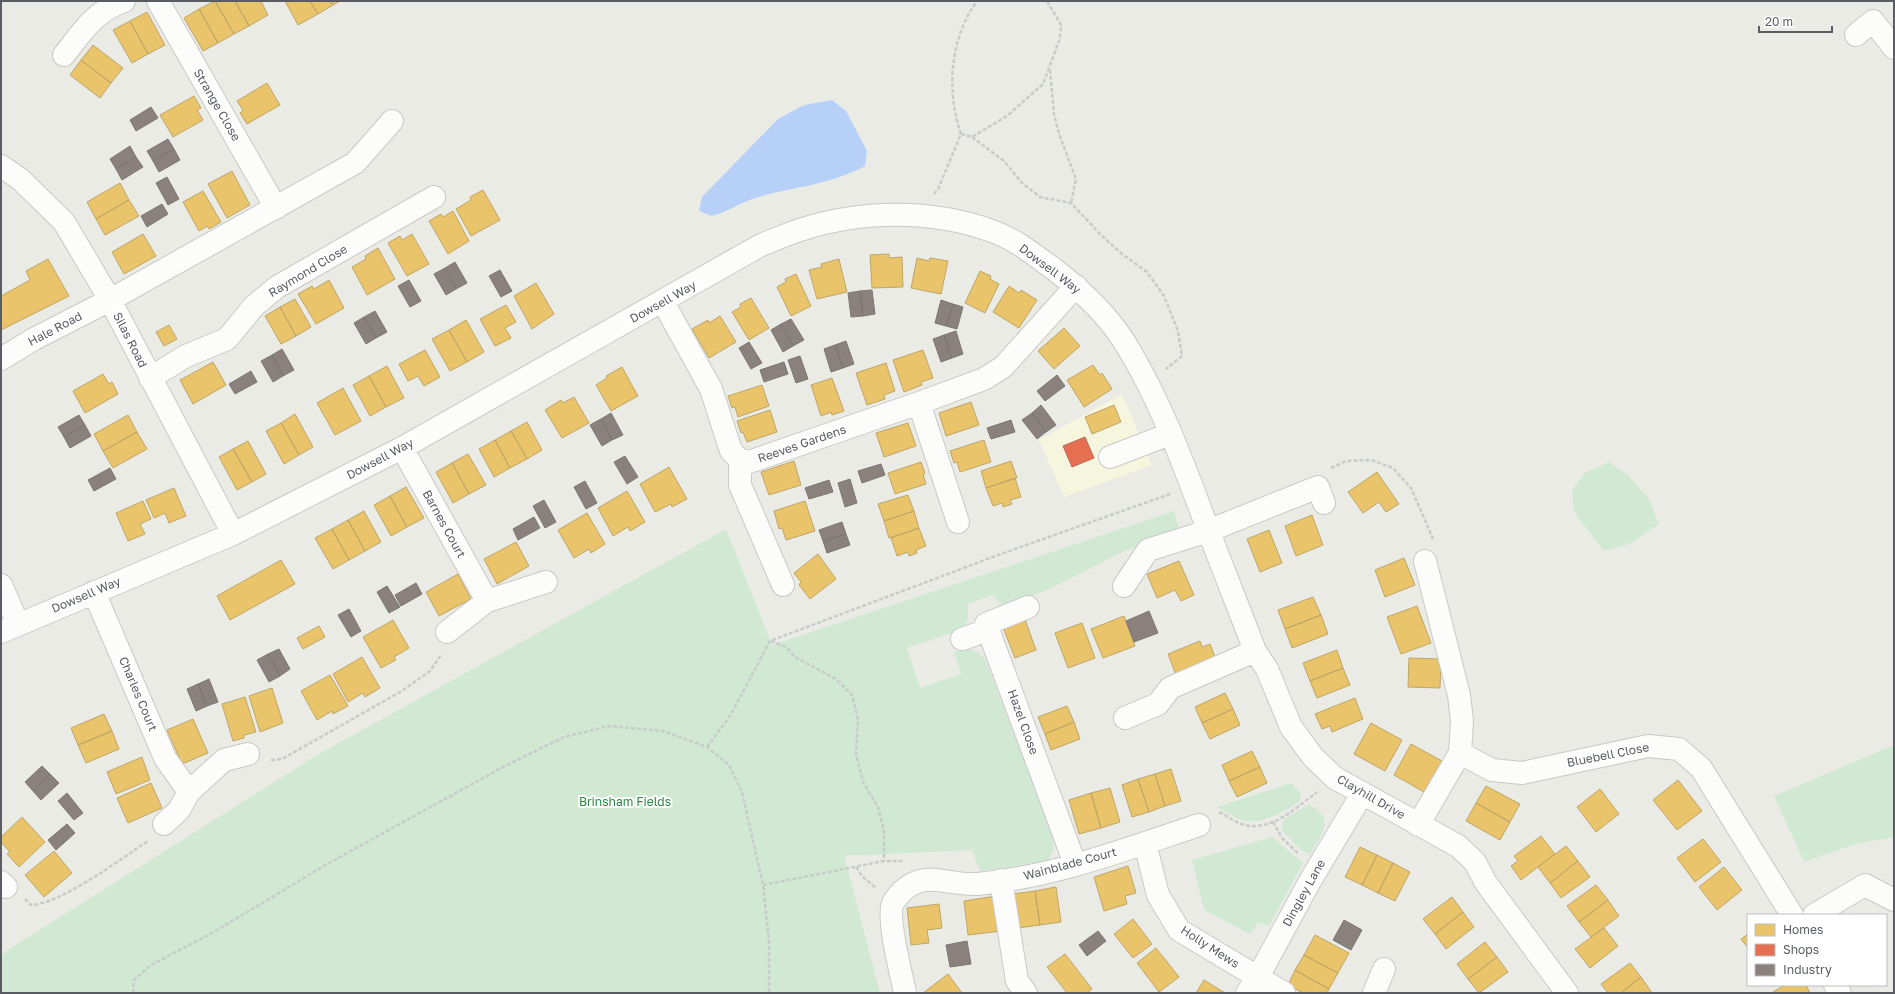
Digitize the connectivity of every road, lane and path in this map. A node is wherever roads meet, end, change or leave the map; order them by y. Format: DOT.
graph roads {
  1 [pos="124,1"];
  2 [pos="158,1"];
  3 [pos="977,1"];
  4 [pos="1047,1"];
  5 [pos="1856,35"];
  6 [pos="1894,48"];
  7 [pos="64,55"];
  8 [pos="1050,70"];
  9 [pos="392,121"];
  10 [pos="961,134"];
  11 [pos="972,137"];
  12 [pos="1,166"];
  13 [pos="434,197"];
  14 [pos="1071,203"];
  15 [pos="276,208"];
  16 [pos="917,216"];
  17 [pos="1076,286"];
  18 [pos="110,300"];
  19 [pos="663,302"];
  20 [pos="1,359"];
  21 [pos="150,378"];
  22 [pos="1148,384"];
  23 [pos="919,403"];
  24 [pos="1170,434"];
  25 [pos="402,448"];
  26 [pos="1110,457"];
  27 [pos="740,460"];
  28 [pos="1325,470"];
  29 [pos="1192,486"];
  30 [pos="1324,503"];
  31 [pos="958,522"];
  32 [pos="1207,526"];
  33 [pos="233,534"];
  34 [pos="1429,551"];
  35 [pos="546,582"];
  36 [pos="1,585"];
  37 [pos="783,585"];
  38 [pos="1124,586"];
  39 [pos="94,592"];
  40 [pos="487,601"];
  41 [pos="1028,607"];
  42 [pos="10,628"];
  43 [pos="988,630"];
  44 [pos="447,632"];
  45 [pos="962,639"];
  46 [pos="770,641"];
  47 [pos="1255,651"];
  48 [pos="1125,718"];
  49 [pos="707,747"];
  50 [pos="1460,753"];
  51 [pos="248,754"];
  52 [pos="1335,778"];
  53 [pos="190,792"];
  54 [pos="1362,794"];
  55 [pos="1273,822"];
  56 [pos="164,824"];
  57 [pos="1418,824"];
  58 [pos="1199,825"];
  59 [pos="1145,843"];
  60 [pos="884,861"];
  61 [pos="1076,864"];
  62 [pos="1319,865"];
  63 [pos="856,867"];
  64 [pos="849,869"];
  65 [pos="1001,880"];
  66 [pos="3,885"];
  67 [pos="763,885"];
  68 [pos="1894,900"];
  69 [pos="893,903"];
  70 [pos="1791,914"];
  71 [pos="1816,914"];
  72 [pos="1384,969"];
  73 [pos="1253,985"];
  74 [pos="133,993"];
  75 [pos="769,993"];
  76 [pos="905,993"];
  77 [pos="1026,993"];
  78 [pos="1284,993"];
  79 [pos="1374,993"];
  80 [pos="1567,993"];
  1 -- 7 [label="street"];
  2 -- 15 [label="street, Strange Close"];
  3 -- 10 [label="path"];
  4 -- 8 [label="path"];
  5 -- 6 [label="street"];
  8 -- 11 [label="path"];
  8 -- 14 [label="path"];
  9 -- 15 [label="street"];
  10 -- 11 [label="path"];
  10 -- 16 [label="path"];
  11 -- 14 [label="path"];
  12 -- 18 [label="street, Silas Road"];
  13 -- 21 [label="street, Raymond Close"];
  14 -- 22 [label="path"];
  15 -- 18 [label="street"];
  16 -- 17 [label="street, Dowsell Way"];
  16 -- 19 [label="street, Dowsell Way"];
  17 -- 22 [label="street, Dowsell Way"];
  17 -- 23 [label="street, Reeves Gardens"];
  18 -- 20 [label="street, Hale Road"];
  18 -- 21 [label="street, Silas Road"];
  19 -- 25 [label="street, Dowsell Way"];
  19 -- 27 [label="street"];
  21 -- 33 [label="street, Silas Road"];
  22 -- 24 [label="street, Dowsell Way"];
  23 -- 27 [label="street, Reeves Gardens"];
  23 -- 31 [label="street"];
  24 -- 26 [label="street"];
  24 -- 29 [label="street, Dowsell Way"];
  25 -- 33 [label="street, Dowsell Way"];
  25 -- 40 [label="street, Barnes Court"];
  27 -- 37 [label="street"];
  28 -- 34 [label="path"];
  29 -- 32 [label="street, Dowsell Way"];
  29 -- 46 [label="path"];
  30 -- 32 [label="street"];
  32 -- 38 [label="street"];
  32 -- 47 [label="street, Clayhill Drive"];
  33 -- 39 [label="street, Dowsell Way"];
  34 -- 50 [label="street"];
  35 -- 40 [label="street"];
  36 -- 42 [label="street, Dowsell Way"];
  39 -- 42 [label="street, Dowsell Way"];
  39 -- 53 [label="street, Charles Court"];
  40 -- 44 [label="street"];
  41 -- 43 [label="street"];
  43 -- 45 [label="street"];
  43 -- 61 [label="street, Hazel Close"];
  44 -- 51 [label="path"];
  46 -- 49 [label="path"];
  46 -- 60 [label="path"];
  47 -- 48 [label="street"];
  47 -- 52 [label="street, Clayhill Drive"];
  49 -- 67 [label="path"];
  49 -- 74 [label="path"];
  50 -- 57 [label="street"];
  50 -- 70 [label="street, Bluebell Close"];
  51 -- 53 [label="street"];
  52 -- 54 [label="street, Clayhill Drive"];
  52 -- 55 [label="path"];
  53 -- 56 [label="street"];
  54 -- 57 [label="street, Clayhill Drive"];
  54 -- 62 [label="street, Dingley Lane"];
  55 -- 58 [label="path"];
  55 -- 62 [label="path"];
  56 -- 66 [label="path"];
  57 -- 80 [label="street, Clayhill Drive"];
  58 -- 59 [label="street, Wainblade Court"];
  59 -- 61 [label="street, Wainblade Court"];
  59 -- 73 [label="street, Holly Mews"];
  61 -- 65 [label="street, Wainblade Court"];
  62 -- 73 [label="street, Dingley Lane"];
  63 -- 69 [label="path"];
  64 -- 67 [label="path"];
  65 -- 69 [label="street, Wainblade Court"];
  65 -- 77 [label="street"];
  67 -- 75 [label="path"];
  68 -- 71 [label="street"];
  69 -- 76 [label="street"];
  72 -- 79 [label="street"];
  73 -- 78 [label="street, Holly Mews"];
}
